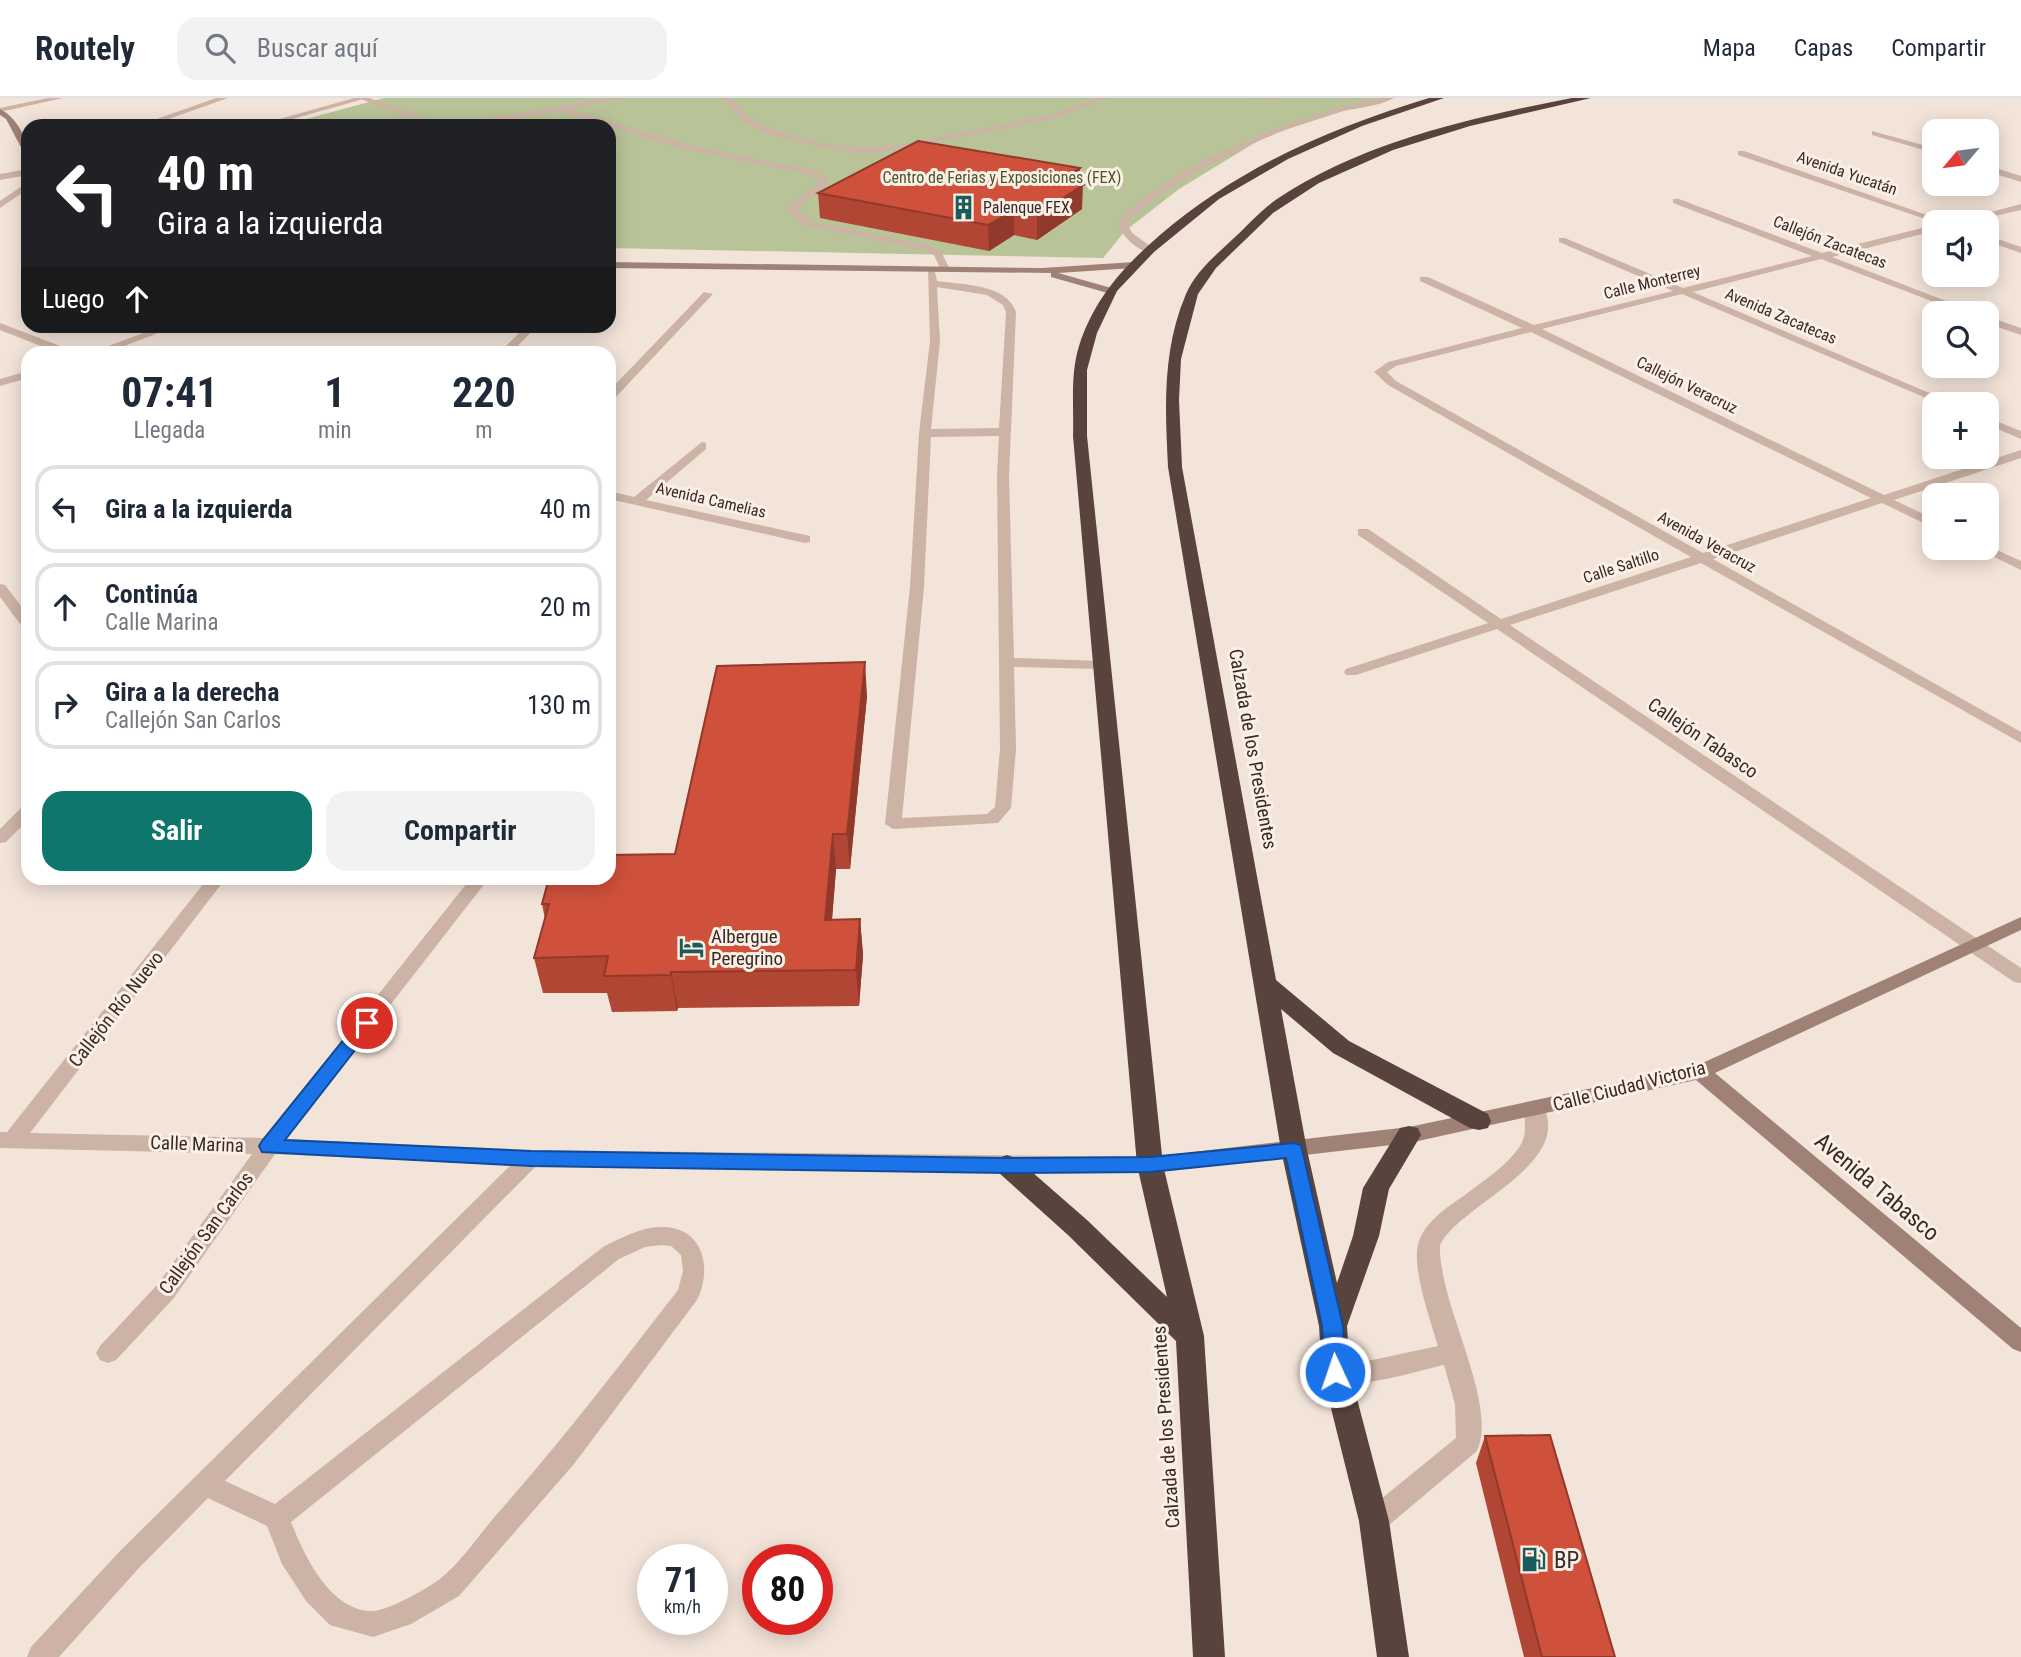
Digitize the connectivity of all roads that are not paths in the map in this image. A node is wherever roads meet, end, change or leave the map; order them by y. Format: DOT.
graph roads {
  1 [pos="59,98"];
  2 [pos="224,98"];
  3 [pos="363,98"];
  4 [pos="618,98"];
  5 [pos="726,98"];
  6 [pos="1104,98"];
  7 [pos="1250,98"];
  8 [pos="1276,98"];
  9 [pos="1385,98"];
  10 [pos="1439,98"];
  11 [pos="1586,98"];
  12 [pos="562,110"];
  13 [pos="0,111"];
  14 [pos="162,119"];
  15 [pos="285,119"];
  16 [pos="422,119"];
  17 [pos="504,119"];
  18 [pos="592,119"];
  19 [pos="616,126"];
  20 [pos="1875,133"];
  21 [pos="21,140"];
  22 [pos="1922,147"];
  23 [pos="1741,153"];
  24 [pos="1999,172"];
  25 [pos="21,173"];
  26 [pos="0,177"];
  27 [pos="2021,179"];
  28 [pos="21,190"];
  29 [pos="1676,201"];
  30 [pos="0,205"];
  31 [pos="2021,207"];
  32 [pos="1999,212"];
  33 [pos="1922,215"];
  34 [pos="1922,231"];
  35 [pos="1562,240"];
  36 [pos="1999,242"];
  37 [pos="1150,250"];
  38 [pos="2021,250"];
  39 [pos="1821,255"];
  40 [pos="616,265"];
  41 [pos="1134,265"];
  42 [pos="1042,271"];
  43 [pos="937,274"];
  44 [pos="1424,279"];
  45 [pos="1111,290"];
  46 [pos="1682,291"];
  47 [pos="708,294"];
  48 [pos="1941,301"];
  49 [pos="1999,323"];
  50 [pos="0,326"];
  51 [pos="1533,329"];
  52 [pos="2021,332"];
  53 [pos="151,333"];
  54 [pos="525,333"];
  55 [pos="51,346"];
  56 [pos="115,346"];
  57 [pos="511,346"];
  58 [pos="1380,372"];
  59 [pos="21,376"];
  60 [pos="0,383"];
  61 [pos="616,391"];
  62 [pos="1922,393"];
  63 [pos="1999,426"];
  64 [pos="1005,432"];
  65 [pos="925,433"];
  66 [pos="2021,435"];
  67 [pos="702,446"];
  68 [pos="2021,454"];
  69 [pos="616,496"];
  70 [pos="1882,499"];
  71 [pos="637,501"];
  72 [pos="1922,518"];
  73 [pos="1363,532"];
  74 [pos="805,539"];
  75 [pos="1999,556"];
  76 [pos="1699,559"];
  77 [pos="2021,566"];
  78 [pos="0,588"];
  79 [pos="21,616"];
  80 [pos="1497,625"];
  81 [pos="1006,662"];
  82 [pos="1102,665"];
  83 [pos="1351,672"];
  84 [pos="2021,737"];
  85 [pos="21,818"];
  86 [pos="0,838"];
  87 [pos="212,885"];
  88 [pos="475,885"];
  89 [pos="2021,923"];
  90 [pos="1975,946"];
  91 [pos="2021,977"];
  92 [pos="1266,984"];
  93 [pos="1700,1072"];
  94 [pos="1535,1109"];
  95 [pos="1479,1121"];
  96 [pos="1409,1135"];
  97 [pos="6,1140"];
  98 [pos="269,1146"];
  99 [pos="1294,1150"];
  100 [pos="531,1158"];
  101 [pos="1007,1165"];
  102 [pos="1150,1165"];
  103 [pos="1333,1326"];
  104 [pos="1190,1336"];
  105 [pos="2021,1342"];
  106 [pos="108,1353"];
  107 [pos="1451,1353"];
  108 [pos="1335,1372"];
  109 [pos="205,1484"];
  110 [pos="277,1518"];
  111 [pos="1374,1521"];
  112 [pos="41,1657"];
  113 [pos="1209,1657"];
  114 [pos="1393,1657"];
  1 -- 13 [label="street"];
  2 -- 14 [label="street"];
  3 -- 15 [label="street"];
  3 -- 16 [label="street"];
  4 -- 12 [label="street"];
  5 -- 6 [label="street"];
  7 -- 8 [label="street"];
  9 -- 37 [label="street"];
  10 -- 37 [label="highway, Calzada de los Presidentes"];
  11 -- 92 [label="highway, Calzada de los Presidentes"];
  12 -- 17 [label="street"];
  12 -- 18 [label="street"];
  13 -- 21 [label="street"];
  19 -- 43 [label="street"];
  20 -- 22 [label="street"];
  23 -- 33 [label="street, Avenida Yucatán"];
  24 -- 27 [label="street"];
  25 -- 26 [label="street"];
  28 -- 30 [label="street"];
  29 -- 39 [label="street, Callejón Zacatecas"];
  31 -- 32 [label="street"];
  34 -- 39 [label="street, Calle Monterrey"];
  35 -- 46 [label="street, Avenida Zacatecas"];
  36 -- 38 [label="street"];
  37 -- 41 [label="highway, Calzada de los Presidentes"];
  39 -- 46 [label="street, Calle Monterrey"];
  39 -- 48 [label="street, Callejón Zacatecas"];
  40 -- 43 [label="street"];
  41 -- 42 [label="street"];
  41 -- 45 [label="highway, Calzada de los Presidentes"];
  42 -- 43 [label="street"];
  42 -- 45 [label="street"];
  43 -- 64 [label="street"];
  43 -- 65 [label="street"];
  44 -- 51 [label="street, Callejón Veracruz"];
  45 -- 82 [label="highway, Calzada de los Presidentes"];
  46 -- 51 [label="street, Calle Monterrey"];
  46 -- 62 [label="street, Avenida Zacatecas"];
  47 -- 61 [label="street"];
  49 -- 52 [label="street"];
  50 -- 55 [label="street"];
  51 -- 58 [label="street, Calle Monterrey"];
  51 -- 70 [label="street, Callejón Veracruz"];
  53 -- 56 [label="street"];
  54 -- 57 [label="street"];
  58 -- 76 [label="street, Avenida Veracruz"];
  59 -- 60 [label="street"];
  63 -- 66 [label="street"];
  64 -- 65 [label="street"];
  64 -- 81 [label="street"];
  65 -- 81 [label="street"];
  67 -- 71 [label="street"];
  68 -- 70 [label="street, Calle Saltillo"];
  69 -- 71 [label="street, Avenida Camelias"];
  70 -- 72 [label="street, Callejón Veracruz"];
  70 -- 76 [label="street, Calle Saltillo"];
  71 -- 74 [label="street, Avenida Camelias"];
  73 -- 80 [label="street, Callejón Tabasco"];
  75 -- 77 [label="street"];
  76 -- 80 [label="street, Calle Saltillo"];
  76 -- 84 [label="street, Avenida Veracruz"];
  78 -- 79 [label="street"];
  80 -- 83 [label="street, Calle Saltillo"];
  80 -- 90 [label="street, Callejón Tabasco"];
  81 -- 82 [label="street"];
  82 -- 102 [label="highway, Calzada de los Presidentes"];
  85 -- 86 [label="street"];
  87 -- 97 [label="street, Callejón Río Nuevo"];
  88 -- 98 [label="street, Callejón San Carlos"];
  89 -- 90 [label="street, Calle Ciudad Victoria"];
  90 -- 91 [label="street, Callejón Tabasco"];
  90 -- 93 [label="street, Calle Ciudad Victoria"];
  92 -- 95 [label="highway"];
  92 -- 99 [label="highway, Calzada de los Presidentes"];
  93 -- 94 [label="street, Calle Ciudad Victoria"];
  93 -- 105 [label="street, Avenida Tabasco"];
  94 -- 95 [label="street, Calle Ciudad Victoria"];
  94 -- 107 [label="street"];
  95 -- 96 [label="street, Calle Ciudad Victoria"];
  96 -- 99 [label="street, Calle Ciudad Victoria"];
  96 -- 103 [label="highway"];
  97 -- 98 [label="street, Calle Marina"];
  98 -- 100 [label="street, Calle Marina"];
  98 -- 106 [label="street, Callejón San Carlos"];
  99 -- 102 [label="street, Calle Ciudad Victoria"];
  99 -- 103 [label="highway, Calzada de los Presidentes"];
  100 -- 101 [label="street, Calle Marina"];
  100 -- 109 [label="street"];
  101 -- 102 [label="street, Calle Marina"];
  101 -- 104 [label="highway"];
  102 -- 104 [label="highway, Calzada de los Presidentes"];
  103 -- 108 [label="highway, Calzada de los Presidentes"];
  104 -- 113 [label="highway, Calzada de los Presidentes"];
  107 -- 108 [label="street"];
  107 -- 111 [label="street"];
  108 -- 111 [label="highway, Calzada de los Presidentes"];
  109 -- 110 [label="street"];
  109 -- 112 [label="street"];
  110 -- 110 [label="street"];
  111 -- 114 [label="highway, Calzada de los Presidentes"];
}
